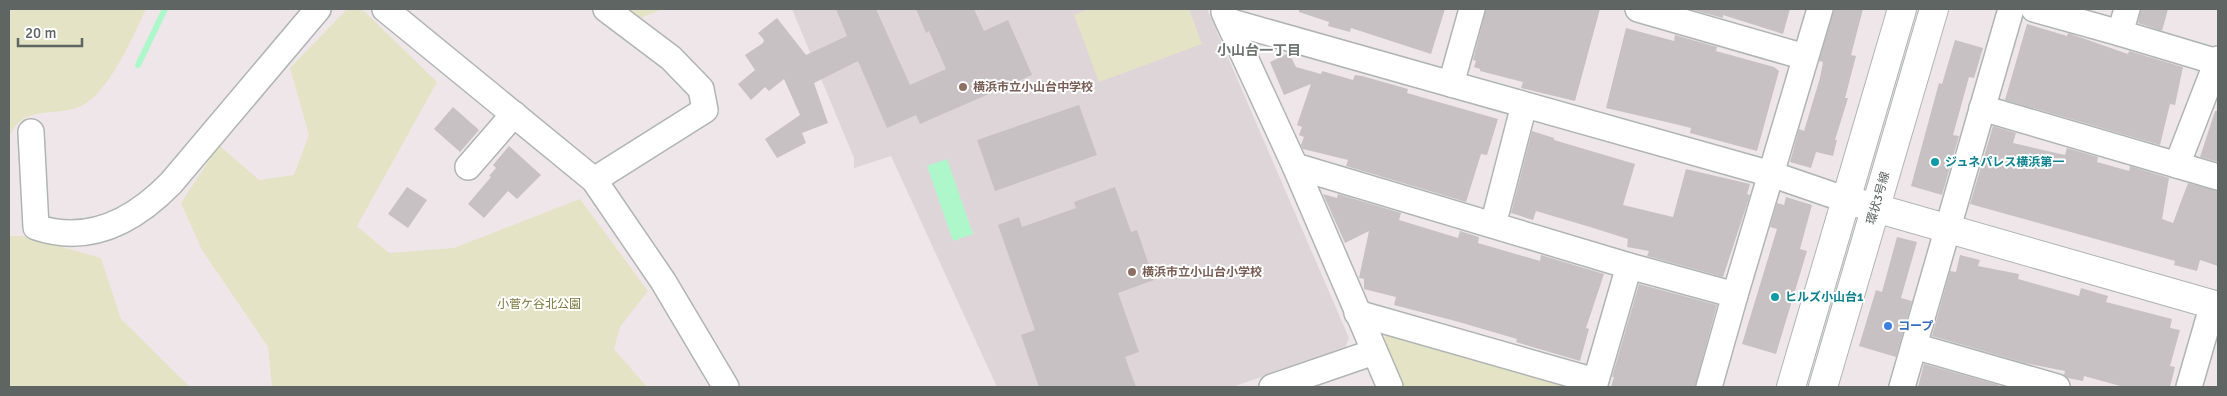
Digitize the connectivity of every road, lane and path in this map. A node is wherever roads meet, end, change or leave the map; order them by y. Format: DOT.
graph roads {
  1 [pos="318,9"];
  2 [pos="385,9"];
  3 [pos="606,9"];
  4 [pos="1472,9"];
  5 [pos="1638,9"];
  6 [pos="1820,9"];
  7 [pos="1902,9"];
  8 [pos="1934,9"];
  9 [pos="2011,9"];
  10 [pos="2034,9"];
  11 [pos="2127,9"];
  12 [pos="1225,15"];
  13 [pos="2120,32"];
  14 [pos="1805,57"];
  15 [pos="2218,61"];
  16 [pos="1451,84"];
  17 [pos="1524,105"];
  18 [pos="1982,108"];
  19 [pos="514,114"];
  20 [pos="31,132"];
  21 [pos="2177,165"];
  22 [pos="1295,166"];
  23 [pos="468,167"];
  24 [pos="1772,174"];
  25 [pos="2218,177"];
  26 [pos="594,180"];
  27 [pos="1847,200"];
  28 [pos="1875,208"];
  29 [pos="1493,224"];
  30 [pos="1947,227"];
  31 [pos="1629,266"];
  32 [pos="1735,295"];
  33 [pos="2216,305"];
  34 [pos="1357,313"];
  35 [pos="1914,346"];
  36 [pos="1374,352"];
  37 [pos="2031,383"];
  38 [pos="1594,384"];
  39 [pos="726,387"];
  40 [pos="1272,387"];
  41 [pos="1390,387"];
  42 [pos="1709,387"];
  43 [pos="1791,387"];
  44 [pos="1823,387"];
  45 [pos="1902,387"];
  46 [pos="2057,387"];
  47 [pos="2189,387"];
  1 -- 20 [label="street"];
  2 -- 19 [label="street"];
  3 -- 26 [label="street"];
  4 -- 16 [label="street"];
  5 -- 14 [label="street"];
  6 -- 14 [label="street"];
  7 -- 27 [label="street"];
  8 -- 28 [label="street, 環状3号線"];
  9 -- 18 [label="street"];
  10 -- 13 [label="street"];
  11 -- 13 [label="street"];
  12 -- 16 [label="street"];
  12 -- 22 [label="street"];
  13 -- 15 [label="street"];
  14 -- 24 [label="street"];
  15 -- 21 [label="street"];
  16 -- 17 [label="street"];
  17 -- 24 [label="street"];
  17 -- 29 [label="street"];
  18 -- 21 [label="street"];
  18 -- 30 [label="street"];
  19 -- 23 [label="street"];
  19 -- 26 [label="street"];
  21 -- 25 [label="street"];
  22 -- 29 [label="street"];
  22 -- 34 [label="street"];
  24 -- 27 [label="street"];
  24 -- 32 [label="street"];
  26 -- 39 [label="street"];
  27 -- 28 [label="street"];
  27 -- 43 [label="street"];
  28 -- 30 [label="street"];
  28 -- 44 [label="street, 環状3号線"];
  29 -- 31 [label="street"];
  30 -- 33 [label="street"];
  30 -- 35 [label="street"];
  31 -- 32 [label="street"];
  31 -- 38 [label="street"];
  32 -- 42 [label="street"];
  33 -- 47 [label="street"];
  34 -- 36 [label="street"];
  34 -- 38 [label="street"];
  35 -- 37 [label="street"];
  35 -- 45 [label="street"];
  36 -- 40 [label="street"];
  36 -- 41 [label="street"];
  37 -- 46 [label="street"];
}
